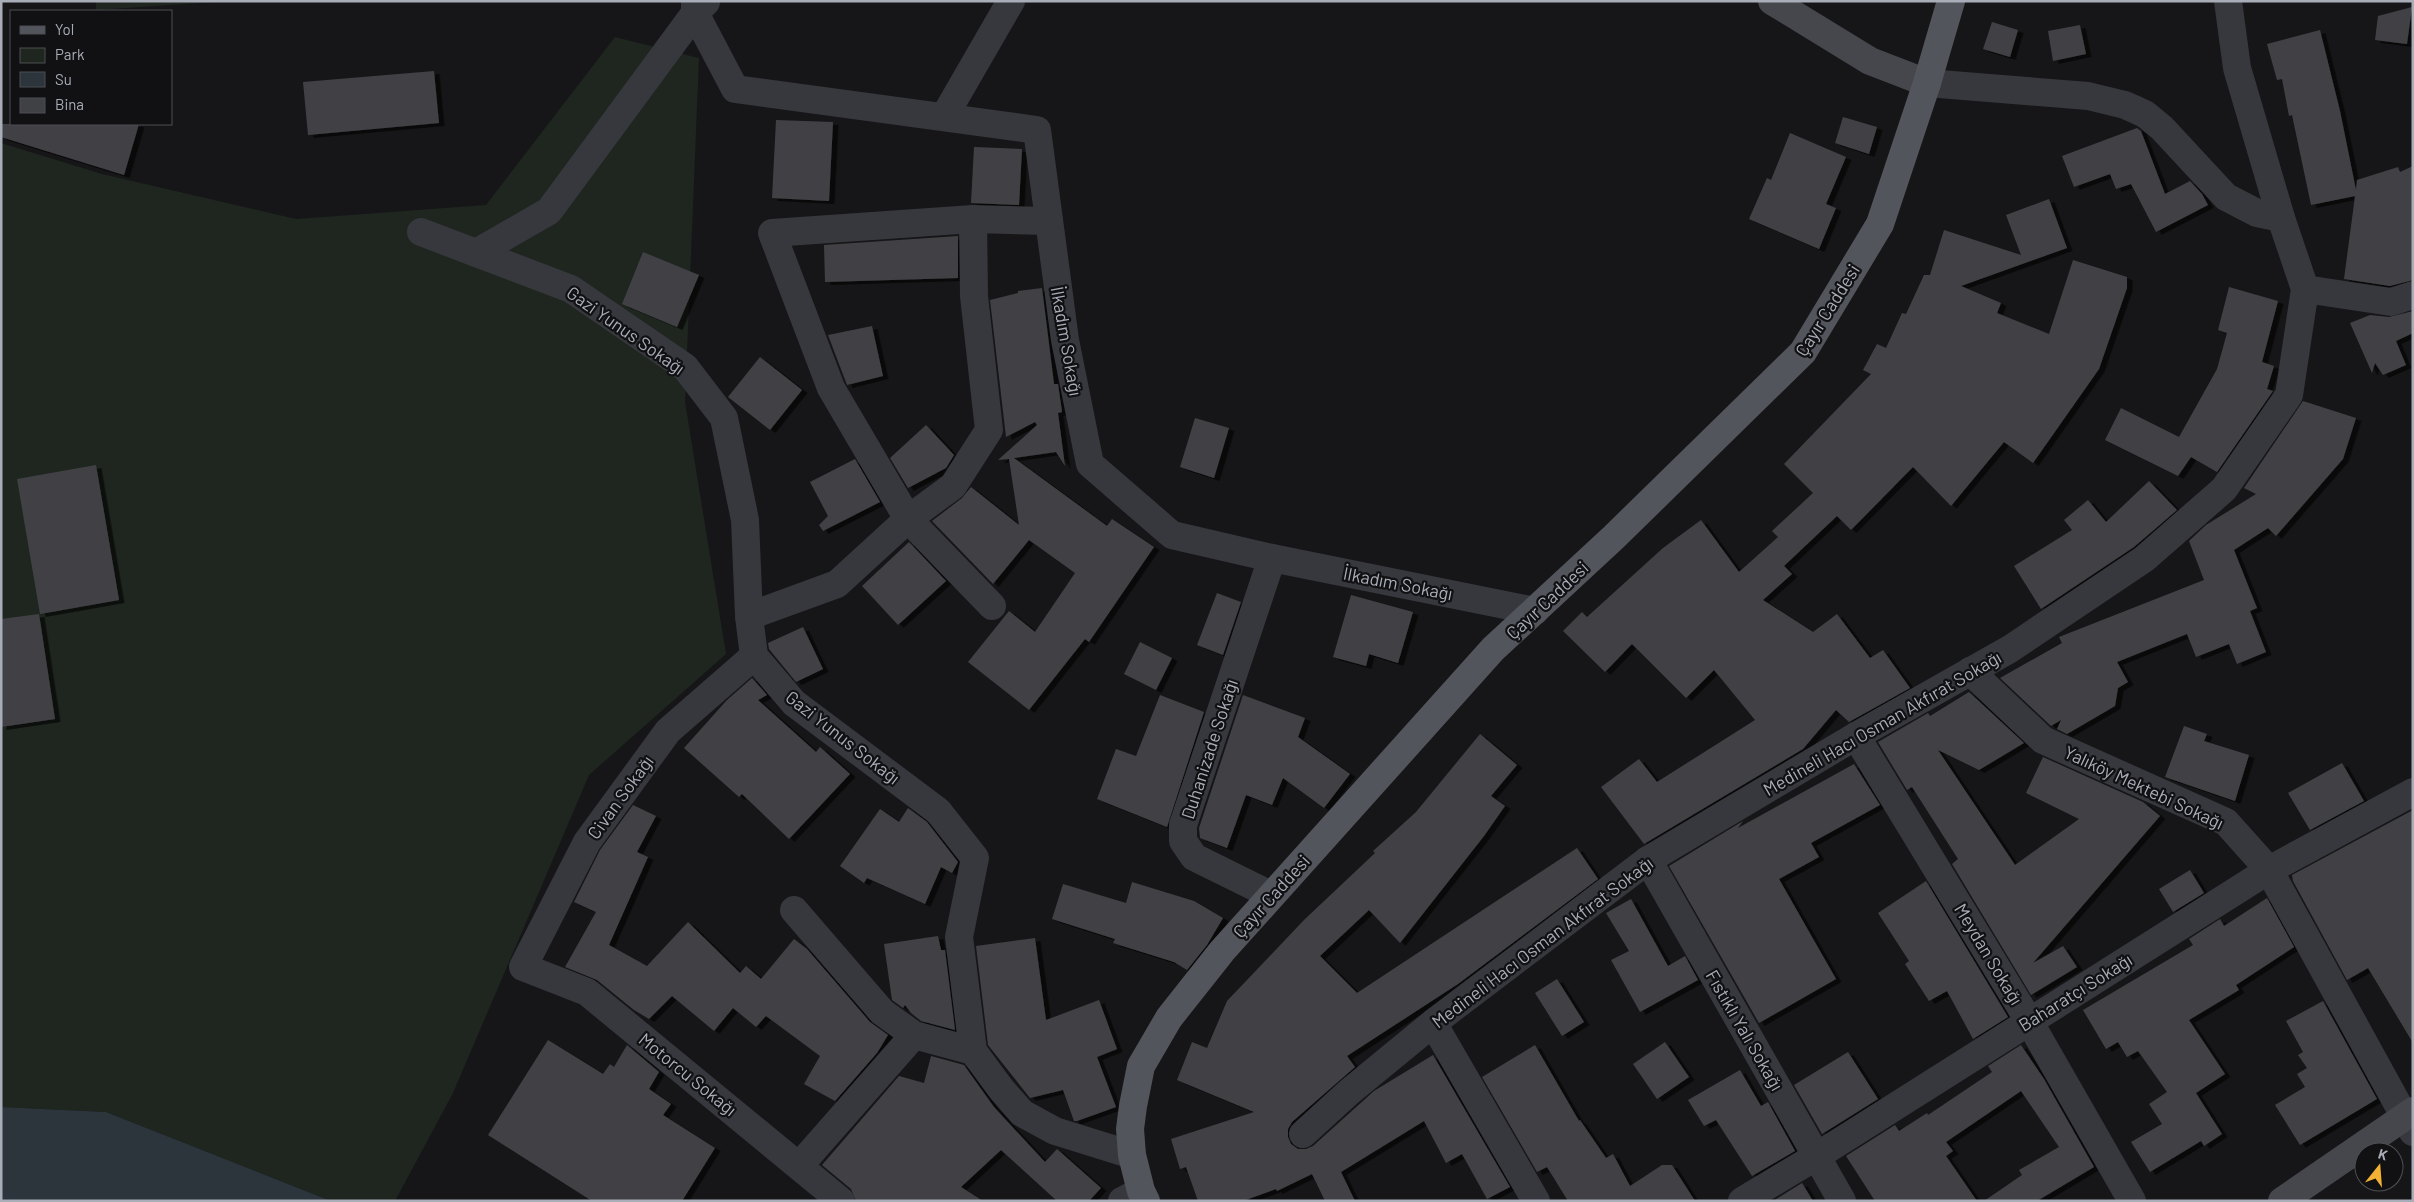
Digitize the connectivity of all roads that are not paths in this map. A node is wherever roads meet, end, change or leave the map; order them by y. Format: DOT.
graph roads {
  1 [pos="1011,1"];
  2 [pos="1772,1"];
  3 [pos="1951,1"];
  4 [pos="2228,1"];
  5 [pos="699,5"];
  6 [pos="1927,83"];
  7 [pos="944,117"];
  8 [pos="2281,218"];
  9 [pos="972,220"];
  10 [pos="1049,220"];
  11 [pos="422,232"];
  12 [pos="476,253"];
  13 [pos="2306,289"];
  14 [pos="2413,295"];
  15 [pos="908,519"];
  16 [pos="1272,558"];
  17 [pos="992,606"];
  18 [pos="1535,610"];
  19 [pos="749,616"];
  20 [pos="754,656"];
  21 [pos="1970,672"];
  22 [pos="1856,736"];
  23 [pos="2413,792"];
  24 [pos="1648,860"];
  25 [pos="2269,870"];
  26 [pos="1271,895"];
  27 [pos="794,910"];
  28 [pos="523,967"];
  29 [pos="2029,1021"];
  30 [pos="1433,1023"];
  31 [pos="914,1035"];
  32 [pos="973,1051"];
  33 [pos="2410,1119"];
  34 [pos="1303,1134"];
  35 [pos="1132,1155"];
  36 [pos="1817,1156"];
  37 [pos="799,1166"];
  38 [pos="1137,1194"];
  39 [pos="841,1201"];
  40 [pos="1536,1201"];
  41 [pos="1742,1201"];
  42 [pos="1842,1201"];
  43 [pos="2132,1201"];
  44 [pos="2282,1201"];
  1 -- 7 [label="street"];
  2 -- 6 [label="street"];
  3 -- 6 [label="main road, Çayır Caddesi"];
  4 -- 8 [label="street, Medineli Hacı Osman Akfırat Sokağı"];
  5 -- 7 [label="street, İlkadım Sokağı"];
  5 -- 12 [label="street"];
  6 -- 8 [label="street"];
  6 -- 18 [label="main road, Çayır Caddesi"];
  7 -- 10 [label="street, İlkadım Sokağı"];
  8 -- 13 [label="street, Medineli Hacı Osman Akfırat Sokağı"];
  9 -- 10 [label="street"];
  9 -- 15 [label="street"];
  9 -- 15 [label="street"];
  10 -- 16 [label="street, İlkadım Sokağı"];
  11 -- 12 [label="street, Gazi Yunus Sokağı"];
  12 -- 19 [label="street, Gazi Yunus Sokağı"];
  13 -- 14 [label="street"];
  13 -- 21 [label="street, Medineli Hacı Osman Akfırat Sokağı"];
  15 -- 17 [label="street"];
  15 -- 19 [label="street"];
  16 -- 18 [label="street, İlkadım Sokağı"];
  16 -- 26 [label="street, Duhanizade Sokağı"];
  18 -- 26 [label="main road, Çayır Caddesi"];
  19 -- 20 [label="street, Gazi Yunus Sokağı"];
  20 -- 28 [label="street, Civan Sokağı"];
  20 -- 32 [label="street, Gazi Yunus Sokağı"];
  21 -- 22 [label="street, Medineli Hacı Osman Akfırat Sokağı"];
  21 -- 25 [label="street, Yalıköy Mektebi Sokağı"];
  22 -- 24 [label="street, Medineli Hacı Osman Akfırat Sokağı"];
  22 -- 29 [label="street, Meydan Sokağı"];
  23 -- 25 [label="street, Baharatçı Sokağı"];
  24 -- 30 [label="street, Medineli Hacı Osman Akfırat Sokağı"];
  24 -- 36 [label="street, Fıstıklı Yalı Sokağı"];
  25 -- 29 [label="street, Baharatçı Sokağı"];
  25 -- 33 [label="street, Yalıköy Mektebi Sokağı"];
  26 -- 35 [label="main road, Çayır Caddesi"];
  27 -- 31 [label="street"];
  28 -- 37 [label="street, Motorcu Sokağı"];
  29 -- 36 [label="street, Baharatçı Sokağı"];
  29 -- 43 [label="street, Meydan Sokağı"];
  30 -- 34 [label="street, Medineli Hacı Osman Akfırat Sokağı"];
  30 -- 40 [label="street"];
  31 -- 32 [label="street"];
  31 -- 37 [label="street"];
  32 -- 35 [label="street, Gazi Yunus Sokağı"];
  33 -- 44 [label="street"];
  35 -- 38 [label="main road, Çayır Caddesi"];
  36 -- 41 [label="street, Baharatçı Sokağı"];
  36 -- 42 [label="street, Fıstıklı Yalı Sokağı"];
  37 -- 39 [label="street, Motorcu Sokağı"];
}
